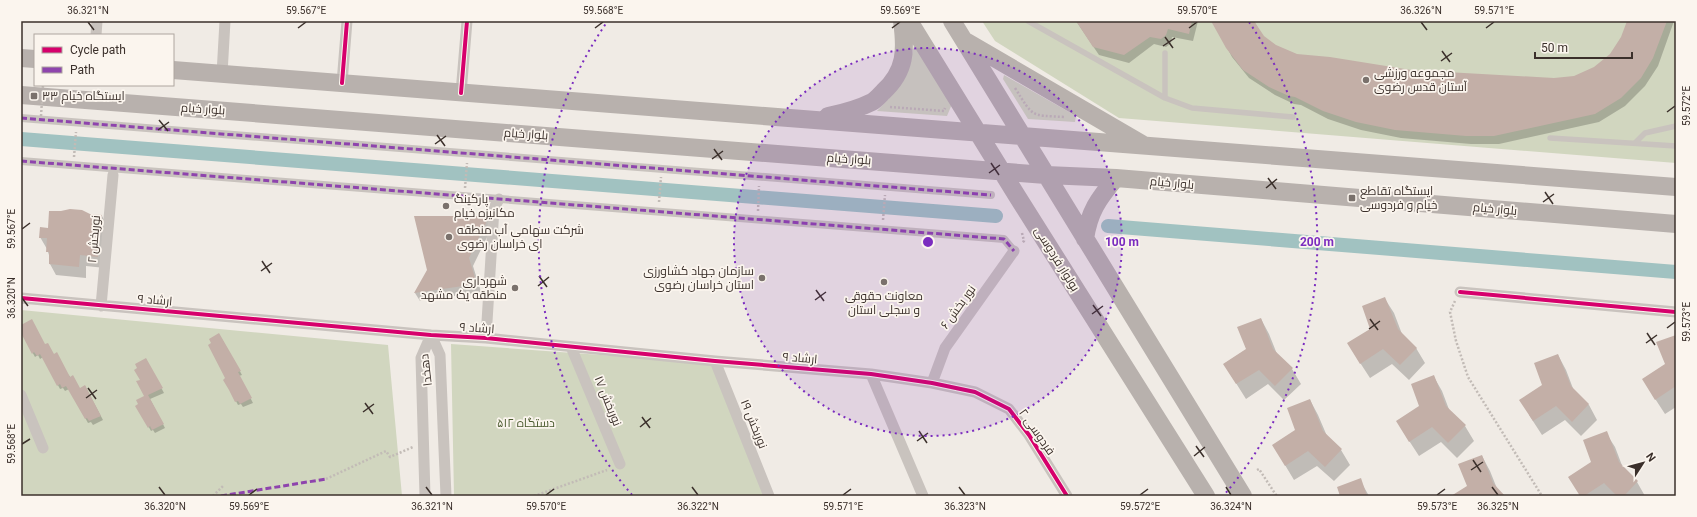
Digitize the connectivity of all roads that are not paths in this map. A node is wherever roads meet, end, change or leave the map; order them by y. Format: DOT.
graph roads {
  1 [pos="97,21"];
  2 [pos="225,21"];
  3 [pos="347,21"];
  4 [pos="467,21"];
  5 [pos="902,21"];
  6 [pos="909,21"];
  7 [pos="952,21"];
  8 [pos="1028,21"];
  9 [pos="96,34"];
  10 [pos="964,41"];
  11 [pos="1165,53"];
  12 [pos="21,58"];
  13 [pos="34,59"];
  14 [pos="174,70"];
  15 [pos="222,74"];
  16 [pos="342,83"];
  17 [pos="461,93"];
  18 [pos="21,95"];
  19 [pos="1165,98"];
  20 [pos="1293,117"];
  21 [pos="21,118"];
  22 [pos="809,120"];
  23 [pos="1676,126"];
  24 [pos="979,133"];
  25 [pos="1023,137"];
  26 [pos="1550,138"];
  27 [pos="1635,143"];
  28 [pos="1146,146"];
  29 [pos="1676,146"];
  30 [pos="21,161"];
  31 [pos="1001,171"];
  32 [pos="113,175"];
  33 [pos="1046,175"];
  34 [pos="1116,178"];
  35 [pos="1676,187"];
  36 [pos="991,195"];
  37 [pos="499,199"];
  38 [pos="1676,224"];
  39 [pos="1086,239"];
  40 [pos="1014,251"];
  41 [pos="1460,292"];
  42 [pos="21,298"];
  43 [pos="101,306"];
  44 [pos="1676,312"];
  45 [pos="431,334"];
  46 [pos="486,338"];
  47 [pos="572,347"];
  48 [pos="714,361"];
  49 [pos="871,374"];
  50 [pos="932,383"];
  51 [pos="21,395"];
  52 [pos="43,448"];
  53 [pos="620,464"];
  54 [pos="425,496"];
  55 [pos="446,496"];
  56 [pos="769,496"];
  57 [pos="923,496"];
  58 [pos="1067,496"];
  59 [pos="1206,496"];
  60 [pos="1243,496"];
  1 -- 9 [label="street"];
  2 -- 15 [label="street"];
  3 -- 16 [label="street"];
  4 -- 17 [label="street"];
  5 -- 22 [label="main road"];
  6 -- 24 [label="main road, بولوار فردوسی"];
  7 -- 10 [label="main road"];
  8 -- 19 [label="lane"];
  10 -- 25 [label="main road"];
  10 -- 28 [label="main road"];
  11 -- 19 [label="lane"];
  12 -- 13 [label="main road"];
  14 -- 15 [label="main road"];
  15 -- 16 [label="main road"];
  16 -- 17 [label="main road"];
  17 -- 22 [label="main road"];
  18 -- 31 [label="main road, بلوار خیام"];
  19 -- 20 [label="lane"];
  21 -- 36 [label="street"];
  22 -- 24 [label="main road"];
  23 -- 27 [label="lane"];
  24 -- 25 [label="main road"];
  24 -- 31 [label="main road, بولوار فردوسی"];
  25 -- 28 [label="main road"];
  25 -- 33 [label="main road"];
  26 -- 27 [label="lane"];
  27 -- 29 [label="lane"];
  28 -- 35 [label="main road"];
  30 -- 37 [label="street"];
  31 -- 33 [label="main road, بلوار خیام"];
  31 -- 59 [label="main road, بولوار فردوسی"];
  32 -- 43 [label="street, نوربخش ۲"];
  33 -- 34 [label="main road, بلوار خیام"];
  33 -- 39 [label="main road"];
  34 -- 38 [label="main road, بلوار خیام"];
  34 -- 39 [label="main road"];
  37 -- 40 [label="street"];
  37 -- 46 [label="street"];
  39 -- 60 [label="main road"];
  40 -- 50 [label="street, نور بخش ۶"];
  41 -- 44 [label="street"];
  42 -- 43 [label="street, ارشاد ۹"];
  43 -- 45 [label="street, ارشاد ۹"];
  45 -- 46 [label="street, ارشاد ۹"];
  45 -- 54 [label="street, دهخدا"];
  45 -- 55 [label="street, دهخدا"];
  46 -- 47 [label="street, ارشاد ۹"];
  47 -- 48 [label="street, ارشاد ۹"];
  47 -- 53 [label="street, نوربخش ۱۷"];
  48 -- 49 [label="street, ارشاد ۹"];
  48 -- 56 [label="street, نوربخش ۱۹"];
  49 -- 50 [label="street, ارشاد ۹"];
  49 -- 57 [label="street"];
  50 -- 58 [label="street, فردوسی ۲"];
  51 -- 52 [label="street"];
}
